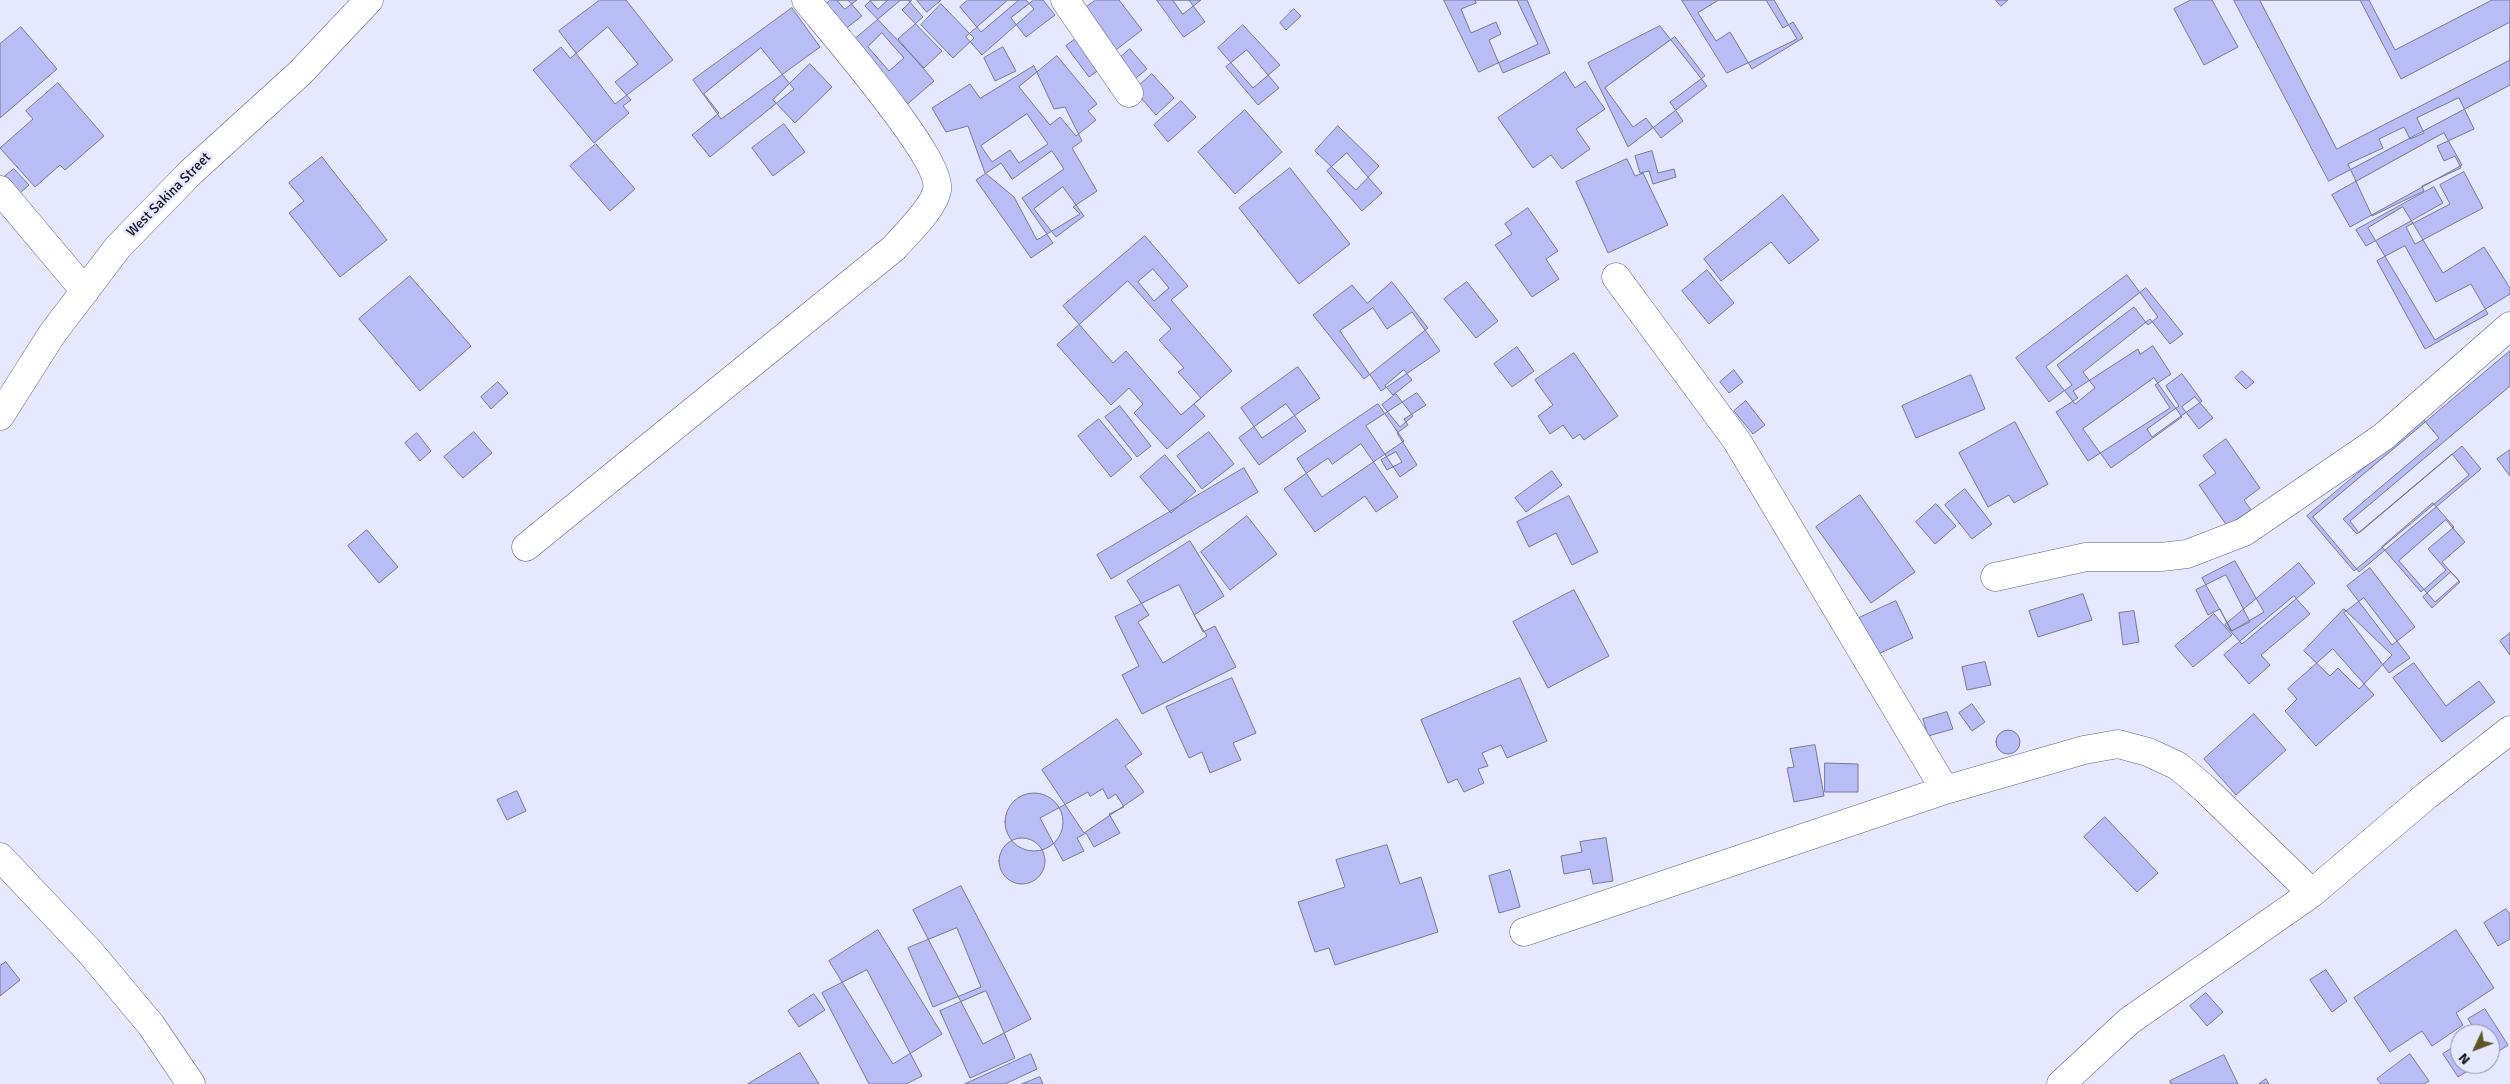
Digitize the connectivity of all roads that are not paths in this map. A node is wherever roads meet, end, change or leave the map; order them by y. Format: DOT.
graph roads {
  1 [pos="368,0"];
  2 [pos="806,0"];
  3 [pos="1065,0"];
  4 [pos="1129,93"];
  5 [pos="0,190"];
  6 [pos="1616,277"];
  7 [pos="85,291"];
  8 [pos="2510,326"];
  9 [pos="0,416"];
  10 [pos="526,547"];
  11 [pos="1996,576"];
  12 [pos="2510,730"];
  13 [pos="1945,790"];
  14 [pos="0,857"];
  15 [pos="2312,893"];
  16 [pos="1524,932"];
  17 [pos="191,1084"];
  18 [pos="2061,1084"];
  1 -- 7 [label="street, West Sakina Street"];
  2 -- 10 [label="street"];
  3 -- 4 [label="street"];
  5 -- 7 [label="street"];
  6 -- 13 [label="street"];
  7 -- 9 [label="street, West Sakina Street"];
  8 -- 11 [label="street"];
  12 -- 15 [label="street"];
  13 -- 15 [label="street"];
  13 -- 16 [label="street"];
  14 -- 17 [label="street"];
  15 -- 18 [label="street"];
}
